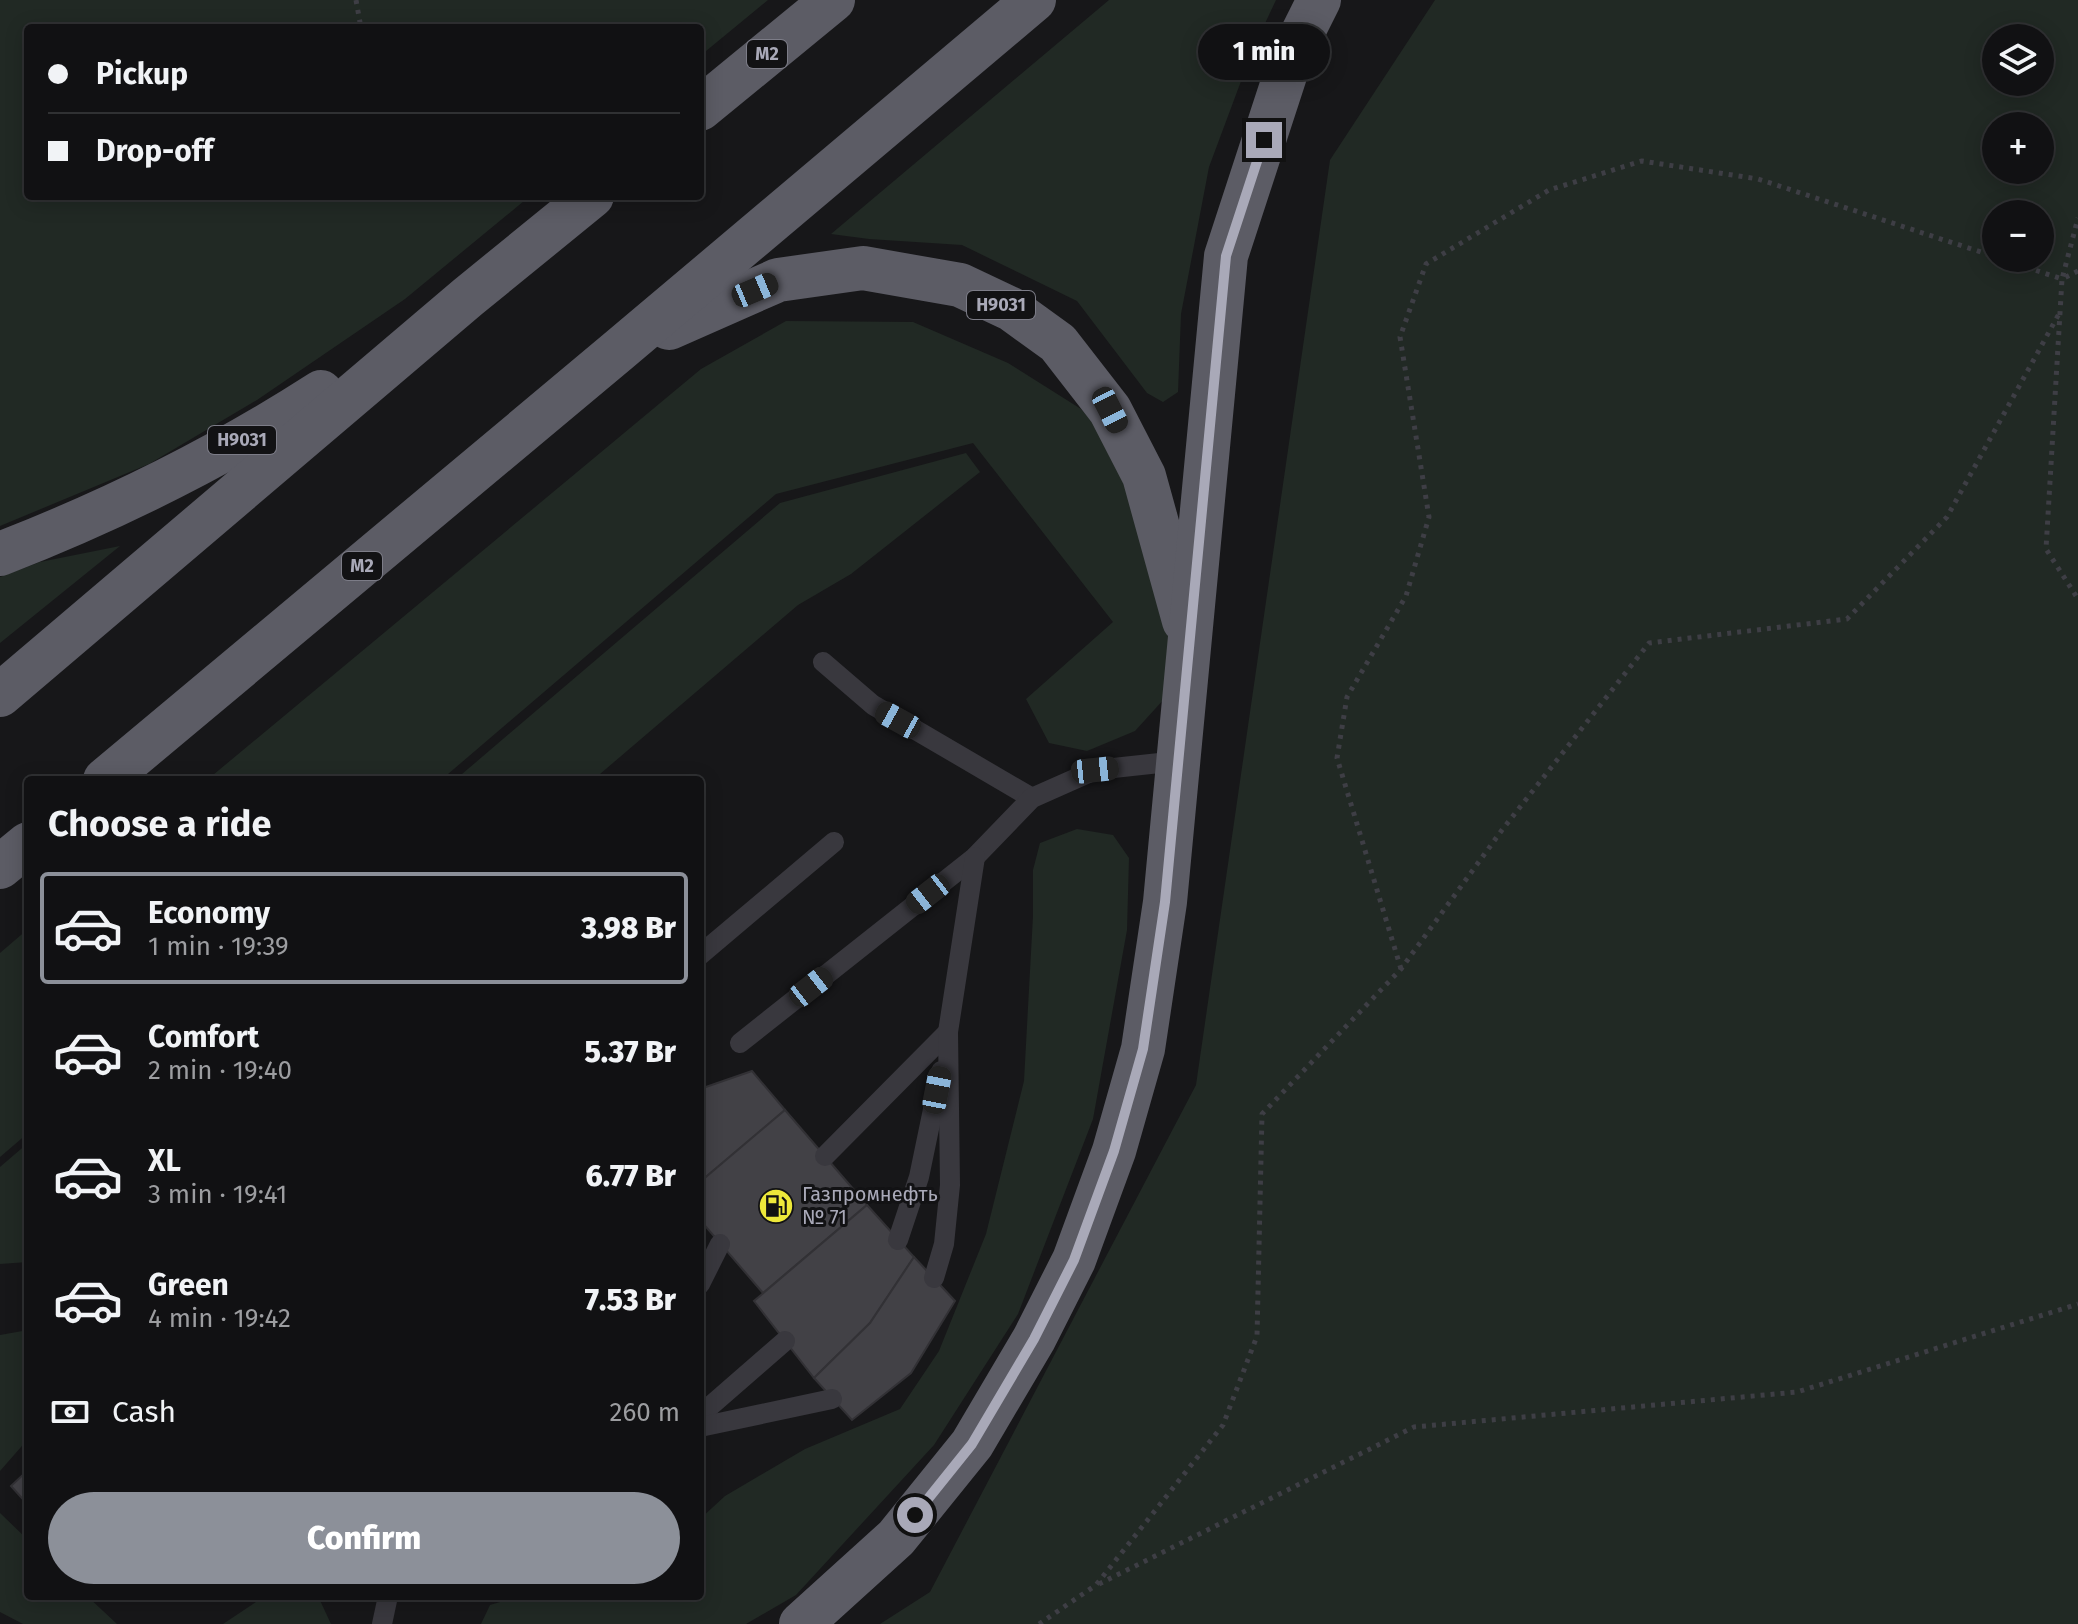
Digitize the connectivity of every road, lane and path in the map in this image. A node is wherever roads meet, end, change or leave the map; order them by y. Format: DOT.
graph roads {
  1 [pos="356,0"];
  2 [pos="833,0"];
  3 [pos="1034,0"];
  4 [pos="1319,0"];
  5 [pos="360,24"];
  6 [pos="704,106"];
  7 [pos="587,200"];
  8 [pos="2078,218"];
  9 [pos="1982,253"];
  10 [pos="2078,271"];
  11 [pos="2040,272"];
  12 [pos="2062,279"];
  13 [pos="468,297"];
  14 [pos="2060,312"];
  15 [pos="618,351"];
  16 [pos="0,554"];
  17 [pos="2078,599"];
  18 [pos="1191,646"];
  19 [pos="823,662"];
  20 [pos="0,695"];
  21 [pos="1178,761"];
  22 [pos="110,776"];
  23 [pos="1032,798"];
  24 [pos="834,842"];
  25 [pos="24,847"];
  26 [pos="975,857"];
  27 [pos="0,867"];
  28 [pos="704,952"];
  29 [pos="1401,969"];
  30 [pos="948,1032"];
  31 [pos="740,1043"];
  32 [pos="825,1156"];
  33 [pos="898,1240"];
  34 [pos="704,1258"];
  35 [pos="704,1276"];
  36 [pos="934,1278"];
  37 [pos="2078,1304"];
  38 [pos="785,1341"];
  39 [pos="832,1399"];
  40 [pos="704,1412"];
  41 [pos="704,1426"];
  42 [pos="1096,1585"];
  43 [pos="387,1600"];
  44 [pos="382,1624"];
  45 [pos="801,1624"];
  46 [pos="1039,1624"];
  1 -- 5 [label="path"];
  2 -- 6 [label="highway, М2"];
  3 -- 15 [label="highway, М2"];
  4 -- 18 [label="highway, Н9031"];
  7 -- 13 [label="highway"];
  8 -- 12 [label="path"];
  9 -- 29 [label="path"];
  10 -- 12 [label="path"];
  11 -- 12 [label="path"];
  12 -- 14 [label="path"];
  13 -- 16 [label="highway, Н9031"];
  13 -- 20 [label="highway"];
  14 -- 17 [label="path"];
  14 -- 29 [label="path"];
  15 -- 18 [label="highway, Н9031"];
  15 -- 22 [label="highway, М2"];
  18 -- 21 [label="highway, Н9031"];
  19 -- 23 [label="lane"];
  21 -- 23 [label="lane"];
  21 -- 45 [label="highway, Н9031"];
  23 -- 26 [label="lane"];
  24 -- 28 [label="lane"];
  25 -- 27 [label="highway"];
  26 -- 30 [label="lane"];
  26 -- 31 [label="lane"];
  29 -- 42 [label="path"];
  30 -- 32 [label="lane"];
  30 -- 33 [label="lane"];
  30 -- 36 [label="lane"];
  34 -- 35 [label="lane"];
  37 -- 42 [label="path"];
  38 -- 40 [label="lane"];
  39 -- 41 [label="lane"];
  42 -- 46 [label="path"];
  43 -- 44 [label="lane"];
}
